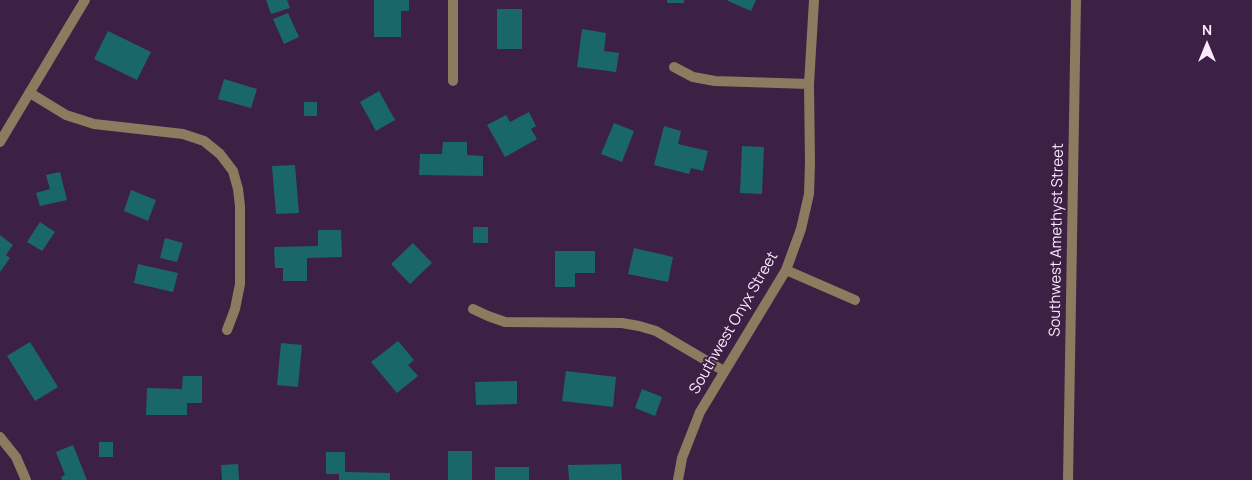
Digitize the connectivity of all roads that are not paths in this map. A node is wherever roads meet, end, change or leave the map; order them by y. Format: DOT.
graph roads {
  1 [pos="85,0"];
  2 [pos="453,0"];
  3 [pos="814,0"];
  4 [pos="1076,0"];
  5 [pos="674,67"];
  6 [pos="453,81"];
  7 [pos="809,84"];
  8 [pos="30,93"];
  9 [pos="0,142"];
  10 [pos="786,270"];
  11 [pos="855,300"];
  12 [pos="473,308"];
  13 [pos="227,330"];
  14 [pos="724,371"];
  15 [pos="0,436"];
  16 [pos="26,480"];
  17 [pos="678,480"];
  18 [pos="1068,480"];
  1 -- 8 [label="street"];
  2 -- 6 [label="street"];
  3 -- 7 [label="street, Southwest Onyx Street"];
  4 -- 18 [label="street, Southwest Amethyst Street"];
  5 -- 7 [label="street"];
  7 -- 10 [label="street, Southwest Onyx Street"];
  8 -- 9 [label="street"];
  8 -- 13 [label="street"];
  10 -- 11 [label="street"];
  10 -- 14 [label="street, Southwest Onyx Street"];
  12 -- 14 [label="street"];
  14 -- 17 [label="street, Southwest Onyx Street"];
  15 -- 16 [label="street"];
}
